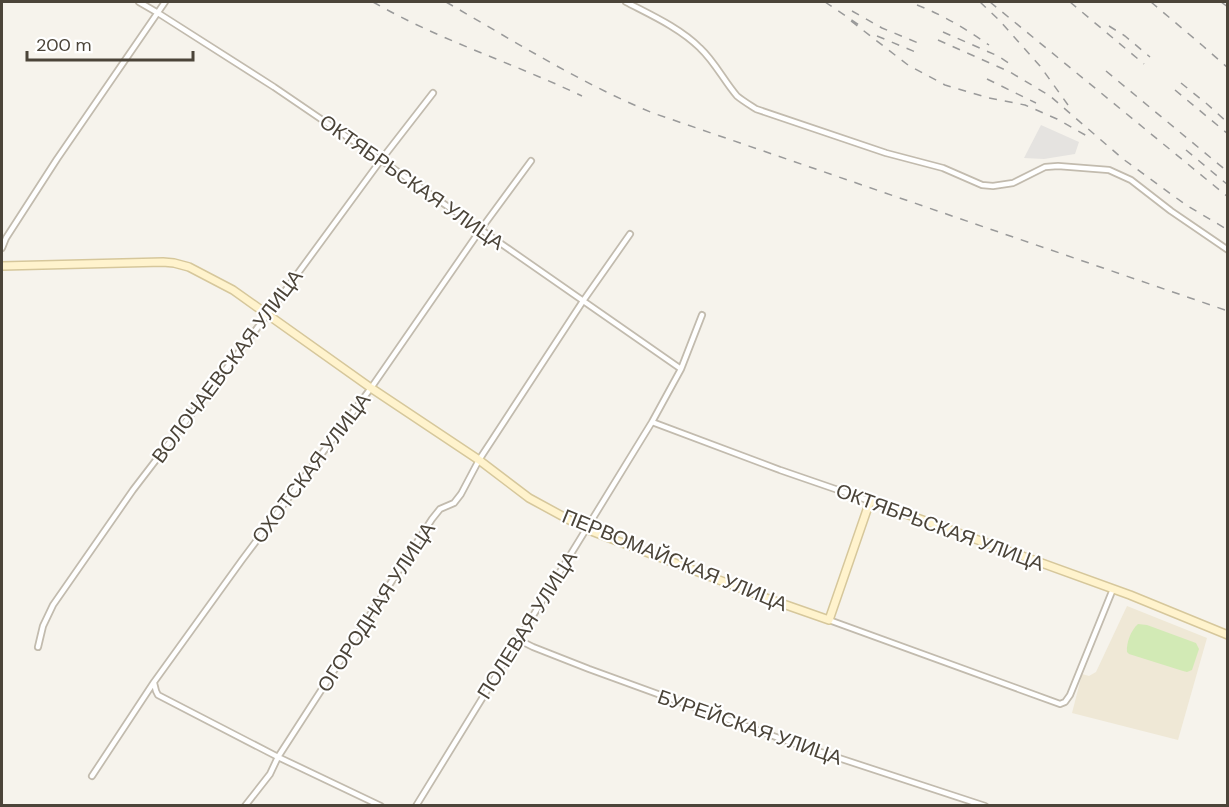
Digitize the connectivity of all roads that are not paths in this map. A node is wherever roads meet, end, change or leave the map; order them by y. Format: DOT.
graph roads {
  1 [pos="139,2"];
  2 [pos="165,2"];
  3 [pos="626,2"];
  4 [pos="158,13"];
  5 [pos="433,93"];
  6 [pos="381,160"];
  7 [pos="531,161"];
  8 [pos="481,229"];
  9 [pos="630,234"];
  10 [pos="2,248"];
  11 [pos="1227,250"];
  12 [pos="2,267"];
  13 [pos="583,301"];
  14 [pos="267,315"];
  15 [pos="702,315"];
  16 [pos="681,369"];
  17 [pos="371,388"];
  18 [pos="652,422"];
  19 [pos="479,460"];
  20 [pos="870,501"];
  21 [pos="586,529"];
  22 [pos="1113,589"];
  23 [pos="829,620"];
  24 [pos="1227,635"];
  25 [pos="519,640"];
  26 [pos="38,647"];
  27 [pos="154,682"];
  28 [pos="279,757"];
  29 [pos="92,776"];
  30 [pos="245,806"];
  31 [pos="381,806"];
  32 [pos="416,806"];
  33 [pos="985,806"];
  1 -- 4 [label="street, ОКТЯБРЬСКАЯ УЛИЦА"];
  2 -- 4 [label="street"];
  3 -- 11 [label="street"];
  4 -- 6 [label="street, ОКТЯБРЬСКАЯ УЛИЦА"];
  4 -- 10 [label="street"];
  5 -- 6 [label="street, ВОЛОЧАЕВСКАЯ УЛИЦА"];
  6 -- 8 [label="street, ОКТЯБРЬСКАЯ УЛИЦА"];
  6 -- 14 [label="street, ВОЛОЧАЕВСКАЯ УЛИЦА"];
  7 -- 8 [label="street, ОХОТСКАЯ УЛИЦА"];
  8 -- 13 [label="street, ОКТЯБРЬСКАЯ УЛИЦА"];
  8 -- 17 [label="street, ОХОТСКАЯ УЛИЦА"];
  9 -- 13 [label="street, ОГОРОДНАЯ УЛИЦА"];
  12 -- 14 [label="main road, ПЕРВОМАЙСКАЯ УЛИЦА"];
  13 -- 16 [label="street, ОКТЯБРЬСКАЯ УЛИЦА"];
  13 -- 19 [label="street, ОГОРОДНАЯ УЛИЦА"];
  14 -- 17 [label="main road, ПЕРВОМАЙСКАЯ УЛИЦА"];
  14 -- 26 [label="street, ВОЛОЧАЕВСКАЯ УЛИЦА"];
  15 -- 16 [label="street, ПОЛЕВАЯ УЛИЦА"];
  16 -- 18 [label="street, ПОЛЕВАЯ УЛИЦА"];
  17 -- 19 [label="main road, ПЕРВОМАЙСКАЯ УЛИЦА"];
  17 -- 27 [label="street, ОХОТСКАЯ УЛИЦА"];
  18 -- 20 [label="street, ОКТЯБРЬСКАЯ УЛИЦА"];
  18 -- 21 [label="street, ПОЛЕВАЯ УЛИЦА"];
  19 -- 21 [label="main road, ПЕРВОМАЙСКАЯ УЛИЦА"];
  19 -- 28 [label="street, ОГОРОДНАЯ УЛИЦА"];
  20 -- 22 [label="main road, ОКТЯБРЬСКАЯ УЛИЦА"];
  20 -- 23 [label="main road"];
  21 -- 23 [label="main road, ПЕРВОМАЙСКАЯ УЛИЦА"];
  21 -- 25 [label="street, ПОЛЕВАЯ УЛИЦА"];
  22 -- 23 [label="street, ПЕРВОМАЙСКАЯ УЛИЦА"];
  22 -- 24 [label="main road, ОКТЯБРЬСКАЯ УЛИЦА"];
  25 -- 32 [label="street, ПОЛЕВАЯ УЛИЦА"];
  25 -- 33 [label="street, БУРЕЙСКАЯ УЛИЦА"];
  27 -- 28 [label="street"];
  27 -- 29 [label="street, ОХОТСКАЯ УЛИЦА"];
  28 -- 30 [label="street, ОГОРОДНАЯ УЛИЦА"];
  28 -- 31 [label="street"];
}
